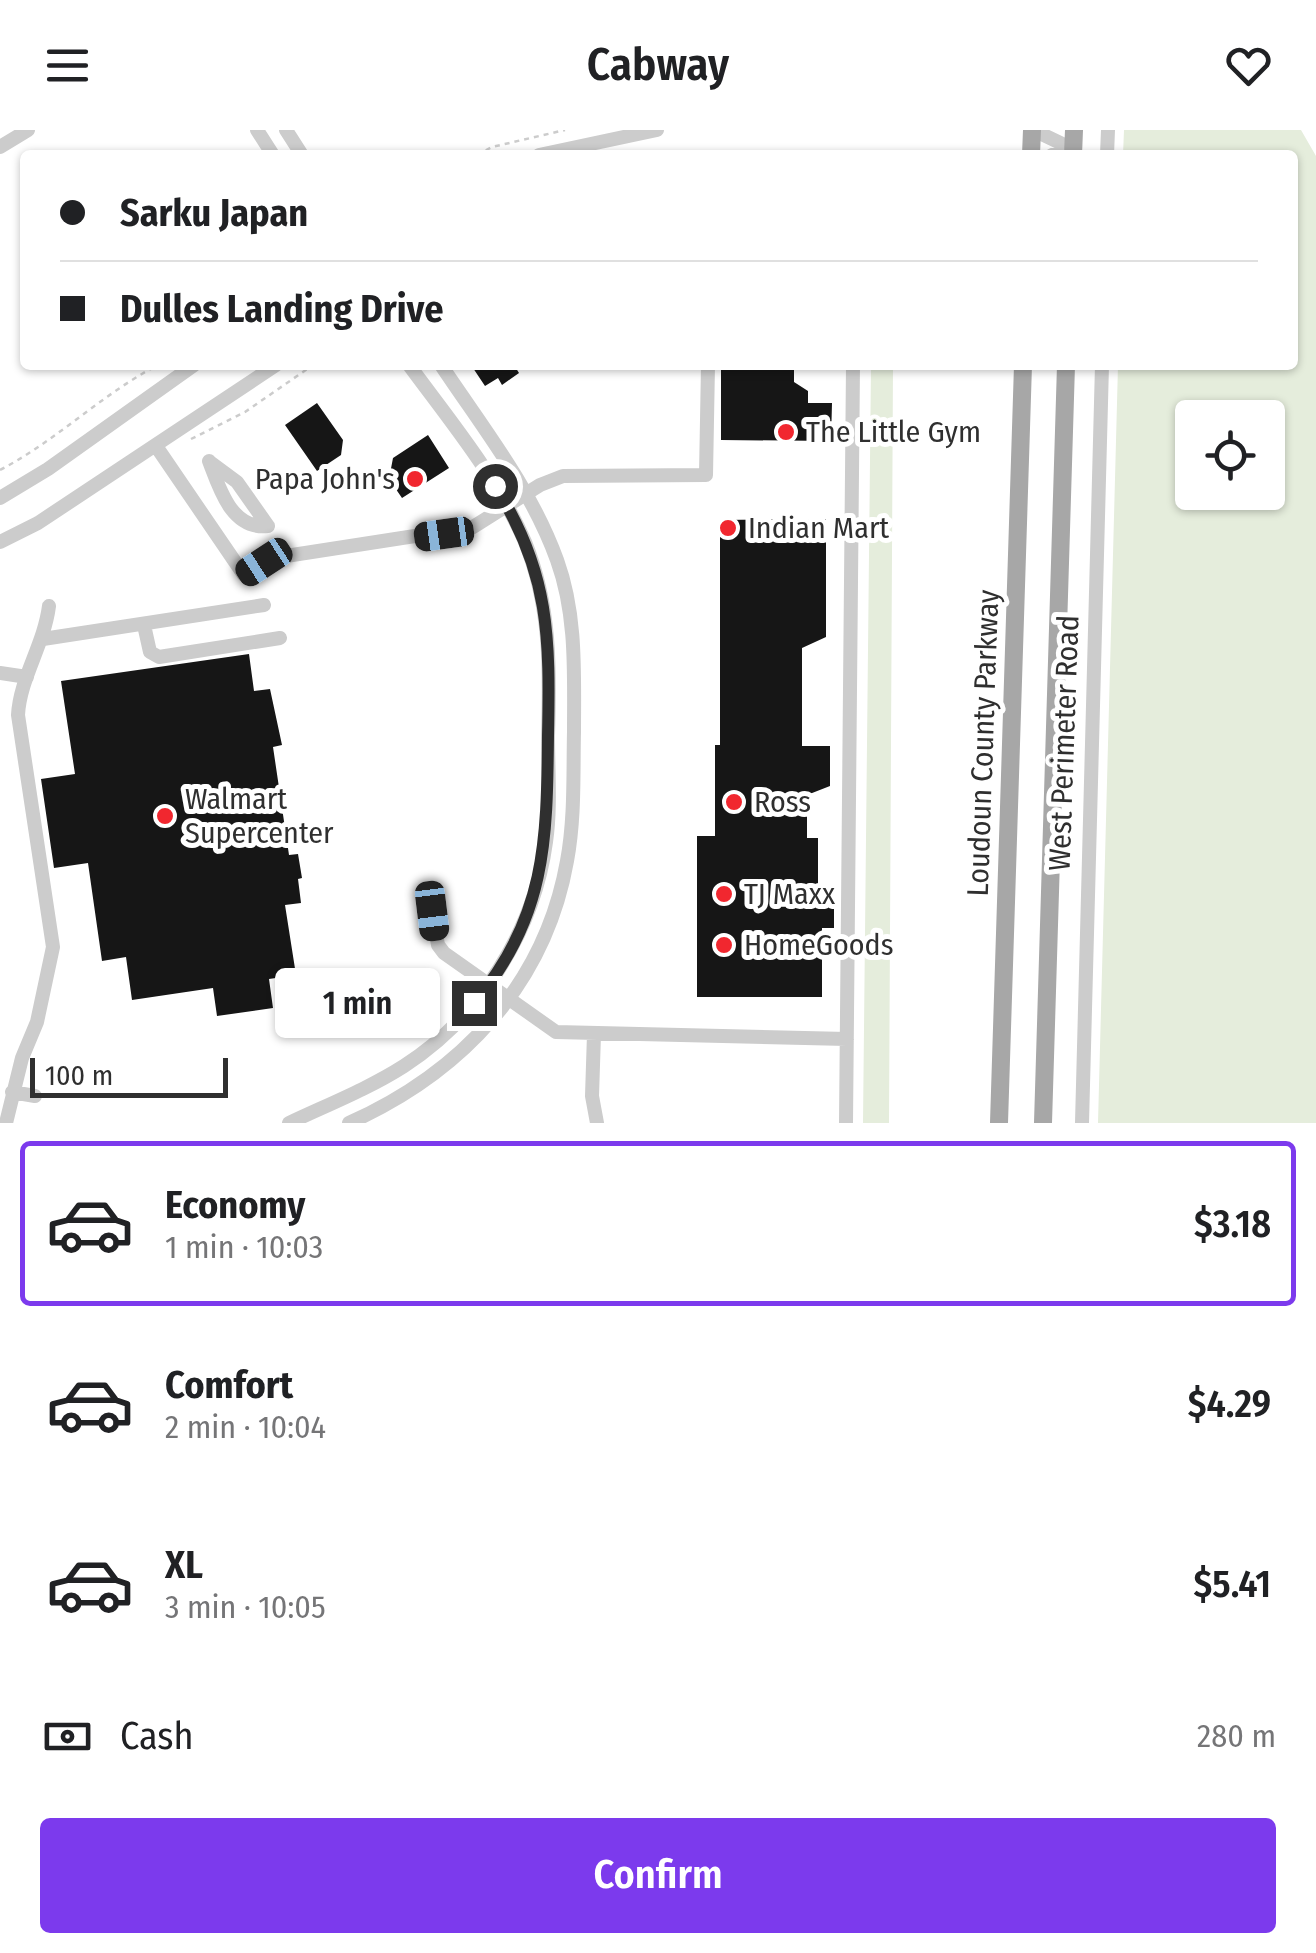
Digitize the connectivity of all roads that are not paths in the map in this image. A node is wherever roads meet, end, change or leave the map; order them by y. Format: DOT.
graph roads {
  1 [pos="28,130"];
  2 [pos="657,130"];
  3 [pos="1032,130"];
  4 [pos="607,135"];
  5 [pos="1073,145"];
  6 [pos="0,147"];
  7 [pos="556,150"];
  8 [pos="187,370"];
  9 [pos="269,370"];
  10 [pos="413,370"];
  11 [pos="444,370"];
  12 [pos="708,370"];
  13 [pos="853,370"];
  14 [pos="1023,370"];
  15 [pos="1066,370"];
  16 [pos="1102,370"];
  17 [pos="156,446"];
  18 [pos="209,462"];
  19 [pos="527,492"];
  20 [pos="0,498"];
  21 [pos="508,506"];
  22 [pos="266,526"];
  23 [pos="0,542"];
  24 [pos="264,605"];
  25 [pos="49,606"];
  26 [pos="144,625"];
  27 [pos="280,638"];
  28 [pos="43,639"];
  29 [pos="0,674"];
  30 [pos="27,678"];
  31 [pos="432,911"];
  32 [pos="488,986"];
  33 [pos="508,1000"];
  34 [pos="594,1034"];
  35 [pos="848,1039"];
  36 [pos="12,1092"];
  37 [pos="35,1096"];
  38 [pos="6,1123"];
  39 [pos="288,1123"];
  40 [pos="349,1123"];
  41 [pos="598,1123"];
  42 [pos="846,1123"];
  43 [pos="999,1123"];
  44 [pos="1043,1123"];
  45 [pos="1082,1123"];
  1 -- 6 [label="street"];
  2 -- 4 [label="street"];
  3 -- 5 [label="street"];
  4 -- 7 [label="street"];
  8 -- 20 [label="street"];
  9 -- 17 [label="street"];
  10 -- 21 [label="street"];
  11 -- 19 [label="street"];
  12 -- 19 [label="street"];
  13 -- 35 [label="street"];
  14 -- 43 [label="main road, Loudoun County Parkway"];
  15 -- 44 [label="main road"];
  16 -- 45 [label="street, West Perimeter Road"];
  17 -- 21 [label="street"];
  17 -- 23 [label="street"];
  18 -- 22 [label="street"];
  19 -- 21 [label="street"];
  19 -- 33 [label="street"];
  21 -- 32 [label="street"];
  24 -- 26 [label="street"];
  25 -- 28 [label="street"];
  26 -- 27 [label="street"];
  26 -- 28 [label="street"];
  28 -- 30 [label="street"];
  29 -- 30 [label="street"];
  30 -- 36 [label="street"];
  31 -- 32 [label="street"];
  32 -- 33 [label="street"];
  32 -- 39 [label="street"];
  33 -- 34 [label="street"];
  33 -- 40 [label="street"];
  34 -- 35 [label="street"];
  34 -- 41 [label="street"];
  35 -- 42 [label="street"];
  36 -- 37 [label="street"];
  36 -- 38 [label="street"];
}
